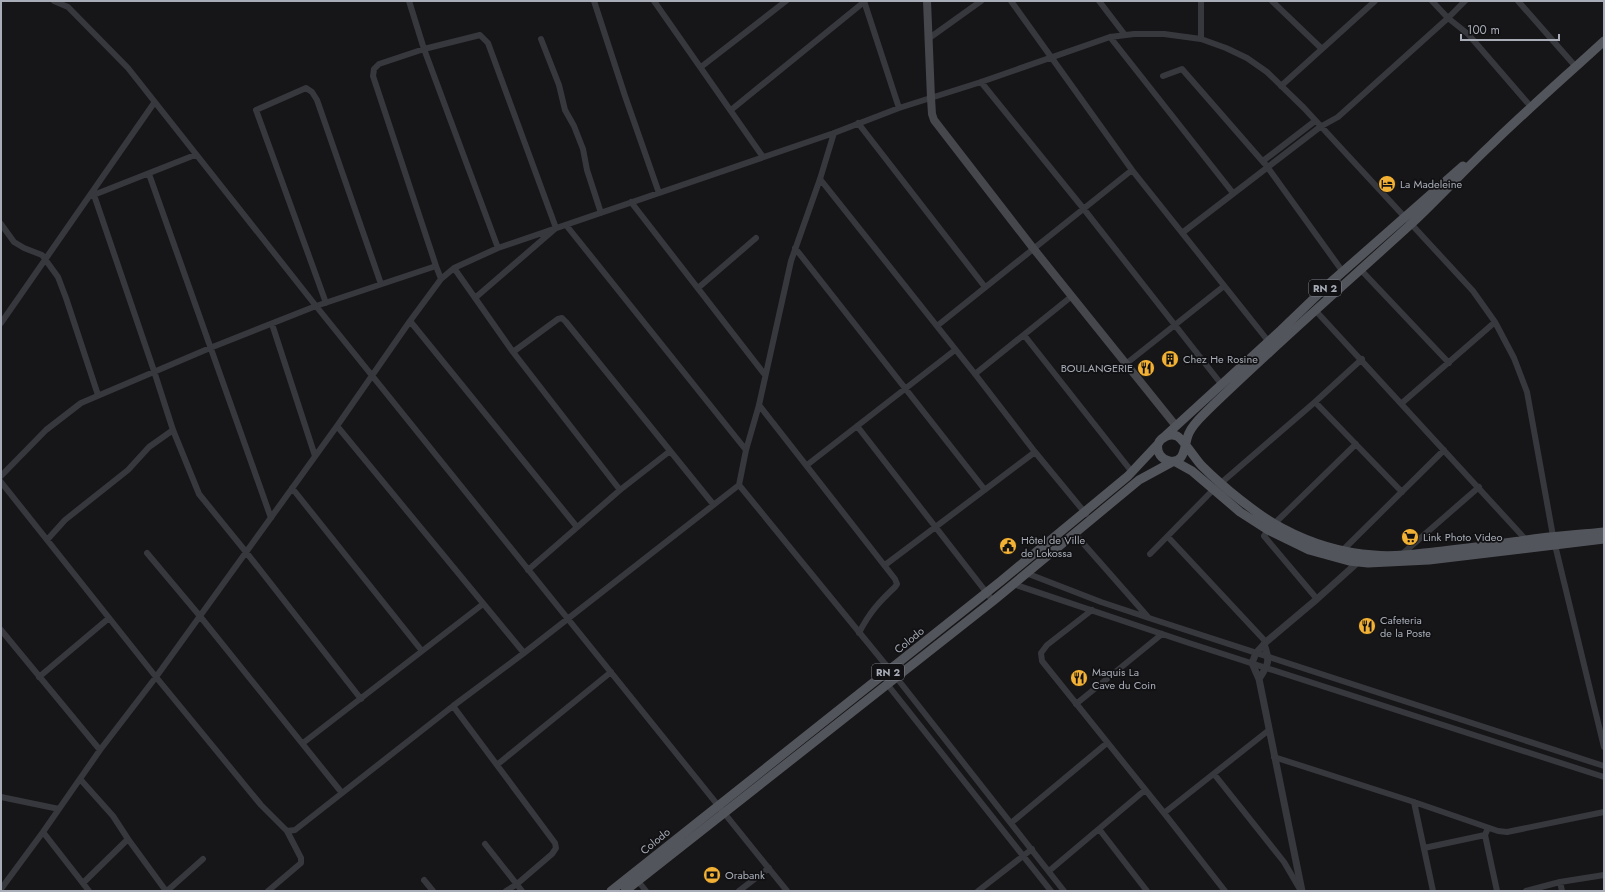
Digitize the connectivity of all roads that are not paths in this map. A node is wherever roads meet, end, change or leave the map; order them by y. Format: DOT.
graph roads {
  1 [pos="54,1"];
  2 [pos="409,1"];
  3 [pos="594,1"];
  4 [pos="654,1"];
  5 [pos="786,1"];
  6 [pos="927,1"];
  7 [pos="981,1"];
  8 [pos="1011,1"];
  9 [pos="1099,1"];
  10 [pos="1201,1"];
  11 [pos="1272,1"];
  12 [pos="1375,1"];
  13 [pos="1432,1"];
  14 [pos="1465,1"];
  15 [pos="1518,1"];
  16 [pos="864,2"];
  17 [pos="1448,18"];
  18 [pos="1125,35"];
  19 [pos="1110,37"];
  20 [pos="541,39"];
  21 [pos="928,39"];
  22 [pos="1201,40"];
  23 [pos="1604,41"];
  24 [pos="424,49"];
  25 [pos="1322,49"];
  26 [pos="1050,58"];
  27 [pos="701,67"];
  28 [pos="1576,67"];
  29 [pos="1163,76"];
  30 [pos="981,82"];
  31 [pos="1281,86"];
  32 [pos="931,98"];
  33 [pos="154,103"];
  34 [pos="899,108"];
  35 [pos="1532,108"];
  36 [pos="731,110"];
  37 [pos="1315,121"];
  38 [pos="858,123"];
  39 [pos="1320,127"];
  40 [pos="834,133"];
  41 [pos="196,155"];
  42 [pos="763,157"];
  43 [pos="1268,167"];
  44 [pos="1132,170"];
  45 [pos="149,174"];
  46 [pos="820,179"];
  47 [pos="659,193"];
  48 [pos="1233,193"];
  49 [pos="92,196"];
  50 [pos="631,202"];
  51 [pos="1083,208"];
  52 [pos="601,213"];
  53 [pos="1409,220"];
  54 [pos="1,224"];
  55 [pos="566,225"];
  56 [pos="556,228"];
  57 [pos="1182,233"];
  58 [pos="756,238"];
  59 [pos="498,248"];
  60 [pos="795,248"];
  61 [pos="1033,248"];
  62 [pos="45,259"];
  63 [pos="436,266"];
  64 [pos="454,268"];
  65 [pos="1360,269"];
  66 [pos="1343,272"];
  67 [pos="441,279"];
  68 [pos="381,284"];
  69 [pos="1224,286"];
  70 [pos="985,287"];
  71 [pos="698,288"];
  72 [pos="1072,296"];
  73 [pos="475,298"];
  74 [pos="326,303"];
  75 [pos="316,306"];
  76 [pos="1316,310"];
  77 [pos="410,321"];
  78 [pos="1496,322"];
  79 [pos="1,323"];
  80 [pos="272,324"];
  81 [pos="1175,324"];
  82 [pos="937,326"];
  83 [pos="1024,335"];
  84 [pos="1269,342"];
  85 [pos="210,348"];
  86 [pos="955,350"];
  87 [pos="513,352"];
  88 [pos="1362,359"];
  89 [pos="1127,363"];
  90 [pos="1449,363"];
  91 [pos="154,372"];
  92 [pos="975,374"];
  93 [pos="372,375"];
  94 [pos="765,375"];
  95 [pos="1222,385"];
  96 [pos="906,388"];
  97 [pos="98,395"];
  98 [pos="1315,402"];
  99 [pos="1402,403"];
  100 [pos="759,405"];
  101 [pos="337,426"];
  102 [pos="857,426"];
  103 [pos="1176,426"];
  104 [pos="173,430"];
  105 [pos="1160,441"];
  106 [pos="1356,444"];
  107 [pos="1185,445"];
  108 [pos="746,450"];
  109 [pos="1444,450"];
  110 [pos="670,451"];
  111 [pos="1034,452"];
  112 [pos="315,456"];
  113 [pos="1174,461"];
  114 [pos="807,465"];
  115 [pos="1132,472"];
  116 [pos="1,476"];
  117 [pos="1,482"];
  118 [pos="1221,483"];
  119 [pos="739,484"];
  120 [pos="1479,487"];
  121 [pos="292,488"];
  122 [pos="1214,489"];
  123 [pos="620,490"];
  124 [pos="985,490"];
  125 [pos="1402,492"];
  126 [pos="713,504"];
  127 [pos="1084,512"];
  128 [pos="271,518"];
  129 [pos="1091,520"];
  130 [pos="577,527"];
  131 [pos="935,527"];
  132 [pos="1271,527"];
  133 [pos="1604,532"];
  134 [pos="1075,534"];
  135 [pos="1168,537"];
  136 [pos="1604,539"];
  137 [pos="47,540"];
  138 [pos="1526,540"];
  139 [pos="1554,541"];
  140 [pos="1533,547"];
  141 [pos="1342,551"];
  142 [pos="246,552"];
  143 [pos="147,553"];
  144 [pos="1150,554"];
  145 [pos="1401,555"];
  146 [pos="1357,563"];
  147 [pos="884,565"];
  148 [pos="528,570"];
  149 [pos="1026,573"];
  150 [pos="1013,584"];
  151 [pos="987,592"];
  152 [pos="1317,599"];
  153 [pos="993,601"];
  154 [pos="483,604"];
  155 [pos="1092,610"];
  156 [pos="199,615"];
  157 [pos="109,618"];
  158 [pos="1149,618"];
  159 [pos="568,619"];
  160 [pos="1,630"];
  161 [pos="858,633"];
  162 [pos="1162,634"];
  163 [pos="1265,643"];
  164 [pos="422,651"];
  165 [pos="524,653"];
  166 [pos="1256,653"];
  167 [pos="1269,657"];
  168 [pos="1252,663"];
  169 [pos="1266,668"];
  170 [pos="611,672"];
  171 [pos="893,674"];
  172 [pos="39,677"];
  173 [pos="156,677"];
  174 [pos="1259,678"];
  175 [pos="887,684"];
  176 [pos="361,698"];
  177 [pos="1076,704"];
  178 [pos="453,706"];
  179 [pos="1269,730"];
  180 [pos="303,743"];
  181 [pos="1107,744"];
  182 [pos="1604,747"];
  183 [pos="100,750"];
  184 [pos="1274,757"];
  185 [pos="498,764"];
  186 [pos="1604,766"];
  187 [pos="1214,774"];
  188 [pos="1604,777"];
  189 [pos="80,779"];
  190 [pos="1145,790"];
  191 [pos="342,793"];
  192 [pos="1,797"];
  193 [pos="1414,802"];
  194 [pos="721,808"];
  195 [pos="59,809"];
  196 [pos="1604,812"];
  197 [pos="1164,813"];
  198 [pos="1011,823"];
  199 [pos="1488,828"];
  200 [pos="1098,829"];
  201 [pos="287,830"];
  202 [pos="43,832"];
  203 [pos="1485,835"];
  204 [pos="128,839"];
  205 [pos="486,844"];
  206 [pos="1424,848"];
  207 [pos="1032,849"];
  208 [pos="1023,856"];
  209 [pos="203,859"];
  210 [pos="769,868"];
  211 [pos="1049,871"];
  212 [pos="1604,875"];
  213 [pos="424,880"];
  214 [pos="638,881"];
  215 [pos="1560,882"];
  216 [pos="83,883"];
  217 [pos="517,884"];
  218 [pos="2,887"];
  219 [pos="8,891"];
  220 [pos="89,891"];
  221 [pos="166,891"];
  222 [pos="268,891"];
  223 [pos="432,891"];
  224 [pos="506,891"];
  225 [pos="522,891"];
  226 [pos="611,891"];
  227 [pos="625,891"];
  228 [pos="646,891"];
  229 [pos="739,891"];
  230 [pos="787,891"];
  231 [pos="978,891"];
  232 [pos="1051,891"];
  233 [pos="1064,891"];
  234 [pos="1146,891"];
  235 [pos="1225,891"];
  236 [pos="1301,891"];
  237 [pos="1433,891"];
  238 [pos="1497,891"];
  239 [pos="1526,891"];
  240 [pos="1562,891"];
  1 -- 33 [label="street"];
  2 -- 24 [label="street"];
  3 -- 47 [label="street"];
  4 -- 27 [label="street"];
  5 -- 27 [label="street"];
  6 -- 21 [label="main road"];
  7 -- 21 [label="street"];
  8 -- 26 [label="street"];
  9 -- 18 [label="street"];
  10 -- 22 [label="street"];
  11 -- 25 [label="street"];
  12 -- 25 [label="street"];
  13 -- 17 [label="street"];
  14 -- 17 [label="street"];
  15 -- 28 [label="street"];
  16 -- 34 [label="street"];
  16 -- 36 [label="street"];
  17 -- 35 [label="street"];
  17 -- 39 [label="street"];
  18 -- 19 [label="street"];
  18 -- 22 [label="street"];
  19 -- 26 [label="street"];
  19 -- 48 [label="street"];
  20 -- 52 [label="street"];
  21 -- 32 [label="main road"];
  22 -- 31 [label="street"];
  23 -- 28 [label="main road, RN 2"];
  24 -- 56 [label="street"];
  24 -- 59 [label="street"];
  24 -- 63 [label="street"];
  25 -- 31 [label="street"];
  26 -- 30 [label="street"];
  26 -- 44 [label="street"];
  27 -- 36 [label="street"];
  28 -- 35 [label="main road, RN 2"];
  29 -- 43 [label="street"];
  30 -- 32 [label="street"];
  30 -- 51 [label="street"];
  31 -- 37 [label="street"];
  32 -- 34 [label="street"];
  32 -- 61 [label="main road"];
  33 -- 41 [label="street"];
  33 -- 49 [label="street"];
  34 -- 38 [label="street"];
  35 -- 53 [label="main road, RN 2"];
  36 -- 42 [label="street"];
  37 -- 39 [label="street"];
  37 -- 43 [label="street"];
  38 -- 40 [label="street"];
  38 -- 70 [label="street"];
  39 -- 43 [label="street"];
  39 -- 53 [label="street"];
  40 -- 42 [label="street"];
  40 -- 46 [label="street"];
  41 -- 45 [label="street"];
  41 -- 75 [label="street"];
  42 -- 47 [label="street"];
  43 -- 48 [label="street"];
  43 -- 66 [label="street"];
  44 -- 51 [label="street"];
  44 -- 57 [label="street"];
  45 -- 49 [label="street"];
  45 -- 85 [label="street"];
  46 -- 60 [label="street"];
  46 -- 82 [label="street"];
  47 -- 50 [label="street"];
  48 -- 57 [label="street"];
  49 -- 62 [label="street"];
  49 -- 91 [label="street"];
  50 -- 52 [label="street"];
  50 -- 71 [label="street"];
  51 -- 61 [label="street"];
  51 -- 81 [label="street"];
  52 -- 55 [label="street"];
  53 -- 65 [label="main road, RN 2"];
  53 -- 66 [label="main road, RN 2"];
  53 -- 78 [label="street"];
  54 -- 62 [label="street"];
  55 -- 56 [label="street"];
  55 -- 108 [label="street"];
  56 -- 59 [label="street"];
  56 -- 73 [label="street"];
  57 -- 69 [label="street"];
  58 -- 71 [label="street"];
  59 -- 64 [label="street"];
  60 -- 94 [label="street"];
  60 -- 96 [label="street"];
  61 -- 70 [label="street"];
  61 -- 72 [label="main road"];
  62 -- 79 [label="street"];
  62 -- 97 [label="street"];
  63 -- 67 [label="street"];
  63 -- 68 [label="street"];
  64 -- 67 [label="street"];
  64 -- 73 [label="street"];
  65 -- 76 [label="main road, RN 2"];
  65 -- 90 [label="street"];
  66 -- 84 [label="main road, RN 2"];
  67 -- 77 [label="street"];
  68 -- 74 [label="street"];
  68 -- 74 [label="street"];
  69 -- 81 [label="street"];
  69 -- 84 [label="street"];
  70 -- 82 [label="street"];
  71 -- 94 [label="street"];
  72 -- 83 [label="street"];
  72 -- 89 [label="main road"];
  73 -- 87 [label="street"];
  74 -- 75 [label="street"];
  75 -- 80 [label="street"];
  75 -- 93 [label="street"];
  76 -- 88 [label="street"];
  76 -- 107 [label="main road, RN 2"];
  77 -- 93 [label="street"];
  77 -- 130 [label="street"];
  78 -- 90 [label="street"];
  78 -- 139 [label="street"];
  80 -- 85 [label="street"];
  80 -- 112 [label="street"];
  81 -- 89 [label="street"];
  81 -- 95 [label="street"];
  82 -- 86 [label="street"];
  83 -- 92 [label="street"];
  83 -- 115 [label="street"];
  84 -- 95 [label="main road, RN 2"];
  85 -- 91 [label="street"];
  85 -- 128 [label="street"];
  86 -- 92 [label="street"];
  86 -- 96 [label="street"];
  87 -- 110 [label="street"];
  87 -- 123 [label="street"];
  88 -- 98 [label="street"];
  88 -- 99 [label="street"];
  89 -- 103 [label="main road"];
  90 -- 99 [label="street"];
  91 -- 97 [label="street"];
  91 -- 104 [label="street"];
  92 -- 111 [label="street"];
  93 -- 101 [label="street"];
  93 -- 148 [label="street"];
  94 -- 100 [label="street"];
  95 -- 103 [label="main road, RN 2"];
  96 -- 102 [label="street"];
  96 -- 124 [label="street"];
  97 -- 116 [label="street"];
  98 -- 106 [label="street"];
  98 -- 118 [label="street"];
  99 -- 109 [label="street"];
  100 -- 108 [label="street"];
  100 -- 114 [label="street"];
  101 -- 112 [label="street"];
  101 -- 154 [label="street"];
  102 -- 114 [label="street"];
  102 -- 131 [label="street"];
  103 -- 105 [label="main road, RN 2"];
  104 -- 137 [label="street"];
  104 -- 142 [label="street"];
  105 -- 107 [label="main road"];
  105 -- 113 [label="main road"];
  105 -- 115 [label="main road, Colodo / RN 2"];
  106 -- 125 [label="street"];
  106 -- 132 [label="street"];
  107 -- 113 [label="main road"];
  107 -- 118 [label="main road"];
  108 -- 119 [label="street"];
  109 -- 120 [label="street"];
  109 -- 125 [label="street"];
  110 -- 123 [label="street"];
  110 -- 126 [label="street"];
  111 -- 124 [label="street"];
  111 -- 127 [label="street"];
  112 -- 121 [label="street"];
  113 -- 122 [label="main road"];
  113 -- 129 [label="main road, Colodo / RN 2"];
  114 -- 147 [label="street"];
  115 -- 127 [label="main road, Colodo / RN 2"];
  117 -- 137 [label="street"];
  118 -- 132 [label="main road"];
  119 -- 126 [label="street"];
  119 -- 161 [label="street"];
  120 -- 138 [label="street"];
  120 -- 145 [label="street"];
  121 -- 128 [label="street"];
  121 -- 164 [label="street"];
  122 -- 132 [label="main road"];
  122 -- 135 [label="street"];
  123 -- 130 [label="street"];
  124 -- 131 [label="street"];
  125 -- 141 [label="street"];
  126 -- 159 [label="street"];
  127 -- 129 [label="street"];
  127 -- 151 [label="main road, Colodo / RN 2"];
  128 -- 142 [label="street"];
  129 -- 134 [label="main road, Colodo / RN 2"];
  130 -- 148 [label="street"];
  131 -- 147 [label="street"];
  131 -- 151 [label="street"];
  132 -- 141 [label="main road"];
  132 -- 146 [label="main road"];
  132 -- 152 [label="street"];
  133 -- 139 [label="main road"];
  134 -- 149 [label="main road, Colodo / RN 2"];
  134 -- 158 [label="street"];
  135 -- 144 [label="street"];
  135 -- 163 [label="street"];
  136 -- 139 [label="main road"];
  137 -- 157 [label="street"];
  138 -- 139 [label="main road"];
  138 -- 140 [label="street"];
  138 -- 145 [label="main road"];
  139 -- 140 [label="main road"];
  139 -- 182 [label="street"];
  140 -- 146 [label="main road"];
  141 -- 145 [label="main road"];
  142 -- 156 [label="street"];
  142 -- 176 [label="street"];
  143 -- 156 [label="street"];
  146 -- 152 [label="street"];
  147 -- 161 [label="street"];
  148 -- 159 [label="street"];
  149 -- 150 [label="main road, Colodo / RN 2"];
  149 -- 158 [label="street"];
  150 -- 153 [label="main road, Colodo / RN 2"];
  150 -- 155 [label="street"];
  151 -- 153 [label="street"];
  151 -- 171 [label="main road, Colodo / RN 2"];
  152 -- 163 [label="street"];
  153 -- 171 [label="main road, Colodo / RN 2"];
  154 -- 164 [label="street"];
  154 -- 165 [label="street"];
  155 -- 162 [label="street"];
  155 -- 177 [label="street"];
  156 -- 173 [label="street"];
  156 -- 180 [label="street"];
  157 -- 172 [label="street"];
  157 -- 173 [label="street"];
  158 -- 166 [label="street"];
  159 -- 165 [label="street"];
  159 -- 170 [label="street"];
  160 -- 172 [label="street"];
  161 -- 171 [label="street"];
  162 -- 168 [label="street"];
  162 -- 177 [label="street"];
  163 -- 166 [label="street"];
  163 -- 167 [label="street"];
  164 -- 176 [label="street"];
  165 -- 178 [label="street"];
  166 -- 167 [label="street"];
  166 -- 168 [label="street"];
  167 -- 169 [label="street"];
  167 -- 186 [label="street"];
  168 -- 169 [label="street"];
  168 -- 174 [label="street"];
  169 -- 174 [label="street"];
  169 -- 188 [label="street"];
  170 -- 185 [label="street"];
  170 -- 194 [label="street"];
  171 -- 175 [label="main road, Colodo / RN 2"];
  171 -- 194 [label="main road, Colodo / RN 2"];
  171 -- 198 [label="street"];
  172 -- 183 [label="street"];
  173 -- 183 [label="street"];
  173 -- 201 [label="street"];
  174 -- 179 [label="street"];
  175 -- 194 [label="main road, Colodo / RN 2"];
  175 -- 208 [label="street"];
  176 -- 180 [label="street"];
  177 -- 181 [label="street"];
  178 -- 185 [label="street"];
  178 -- 191 [label="street"];
  179 -- 184 [label="street"];
  179 -- 187 [label="street"];
  180 -- 191 [label="street"];
  181 -- 190 [label="street"];
  181 -- 198 [label="street"];
  183 -- 189 [label="street"];
  184 -- 193 [label="street"];
  184 -- 236 [label="street"];
  185 -- 217 [label="street"];
  187 -- 197 [label="street"];
  187 -- 236 [label="street"];
  189 -- 195 [label="street"];
  189 -- 204 [label="street"];
  190 -- 197 [label="street"];
  190 -- 200 [label="street"];
  191 -- 201 [label="street"];
  192 -- 195 [label="street"];
  193 -- 199 [label="street"];
  193 -- 206 [label="street"];
  194 -- 210 [label="street"];
  194 -- 214 [label="main road, Colodo / RN 2"];
  194 -- 226 [label="main road, Colodo / RN 2"];
  195 -- 202 [label="street"];
  196 -- 199 [label="street"];
  197 -- 235 [label="street"];
  198 -- 207 [label="street"];
  199 -- 203 [label="street"];
  200 -- 211 [label="street"];
  200 -- 234 [label="street"];
  201 -- 222 [label="street"];
  202 -- 216 [label="street"];
  202 -- 218 [label="street"];
  203 -- 206 [label="street"];
  203 -- 238 [label="street"];
  204 -- 216 [label="street"];
  204 -- 221 [label="street"];
  205 -- 217 [label="street"];
  206 -- 237 [label="street"];
  207 -- 208 [label="street"];
  207 -- 211 [label="street"];
  208 -- 231 [label="street"];
  208 -- 232 [label="street"];
  209 -- 221 [label="street"];
  210 -- 229 [label="street"];
  210 -- 230 [label="street"];
  211 -- 233 [label="street"];
  212 -- 215 [label="street"];
  213 -- 223 [label="street"];
  214 -- 227 [label="main road, Colodo / RN 2"];
  214 -- 228 [label="street"];
  215 -- 239 [label="street"];
  215 -- 240 [label="street"];
  216 -- 220 [label="street"];
  217 -- 224 [label="street"];
  217 -- 225 [label="street"];
  218 -- 219 [label="street"];
}
